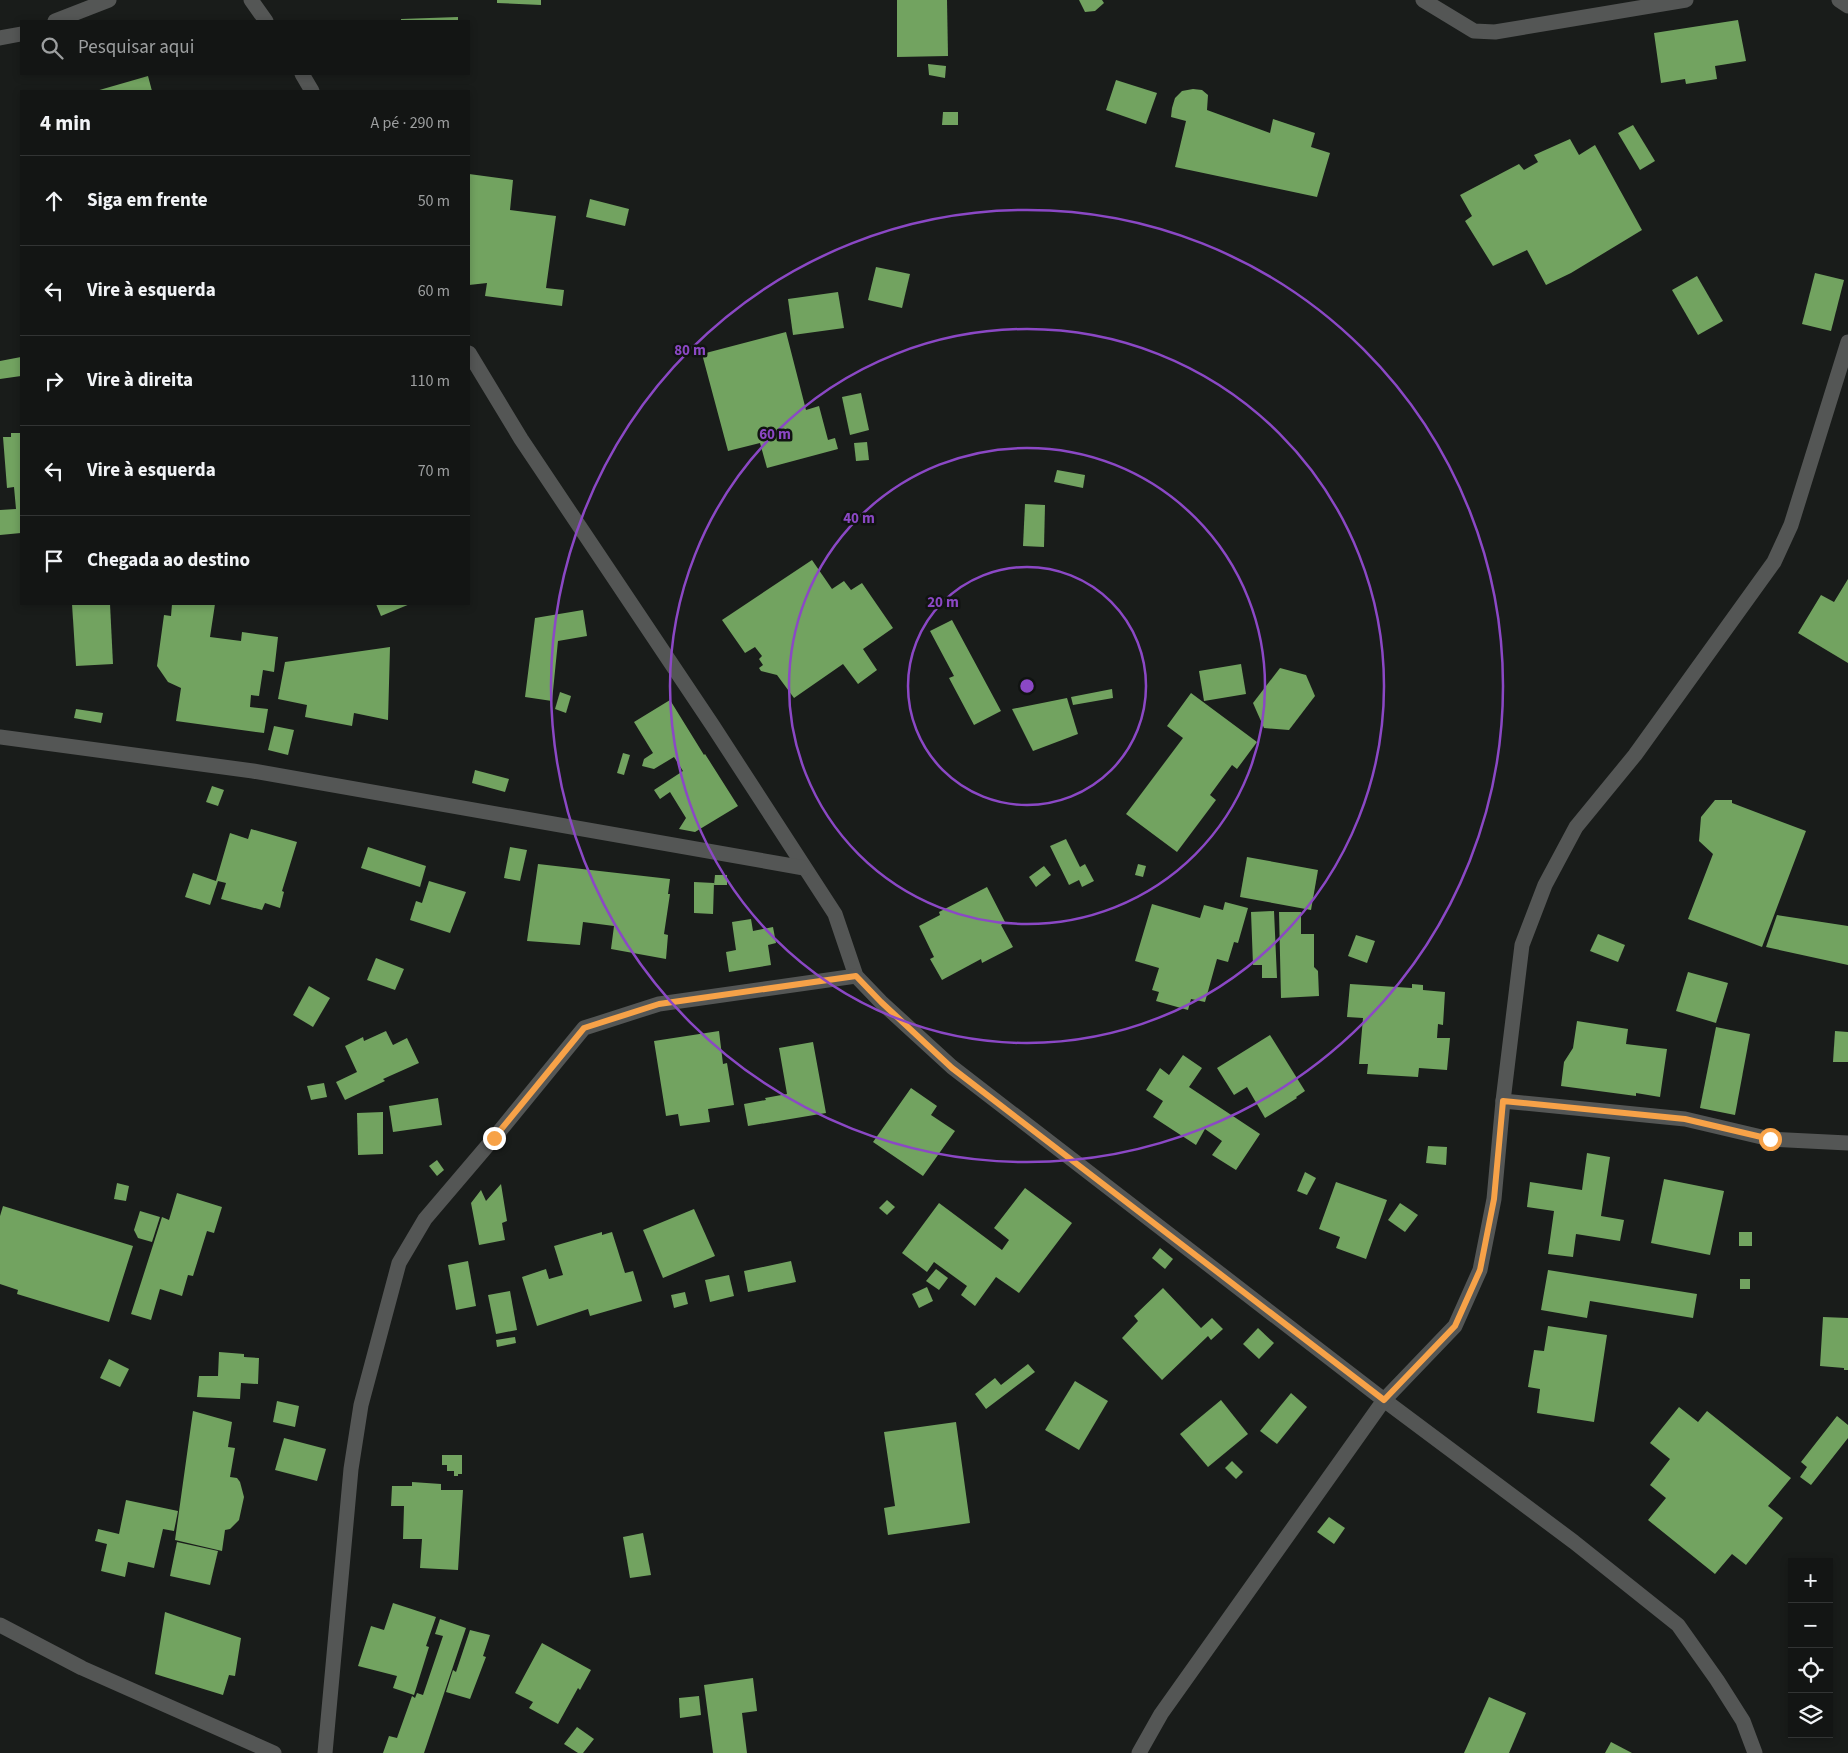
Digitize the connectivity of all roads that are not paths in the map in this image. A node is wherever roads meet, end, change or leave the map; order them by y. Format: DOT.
graph roads {
  1 [pos="109,0"];
  2 [pos="251,0"];
  3 [pos="1423,0"];
  4 [pos="1686,0"];
  5 [pos="1839,0"];
  6 [pos="1848,6"];
  7 [pos="58,20"];
  8 [pos="265,20"];
  9 [pos="20,34"];
  10 [pos="0,38"];
  11 [pos="303,75"];
  12 [pos="311,90"];
  13 [pos="1848,342"];
  14 [pos="470,355"];
  15 [pos="0,737"];
  16 [pos="804,868"];
  17 [pos="856,976"];
  18 [pos="1503,1101"];
  19 [pos="1848,1143"];
  20 [pos="1384,1400"];
  21 [pos="0,1625"];
  22 [pos="274,1753"];
  23 [pos="325,1753"];
  24 [pos="1139,1753"];
  25 [pos="1755,1753"];
  1 -- 7 [label="street"];
  2 -- 8 [label="street"];
  3 -- 4 [label="street"];
  5 -- 6 [label="street"];
  9 -- 10 [label="street"];
  11 -- 12 [label="street"];
  13 -- 18 [label="street"];
  14 -- 16 [label="street"];
  15 -- 16 [label="street"];
  16 -- 17 [label="street"];
  17 -- 20 [label="street"];
  17 -- 23 [label="street"];
  18 -- 19 [label="street"];
  18 -- 20 [label="street"];
  20 -- 24 [label="street"];
  20 -- 25 [label="street"];
  21 -- 22 [label="street"];
}
